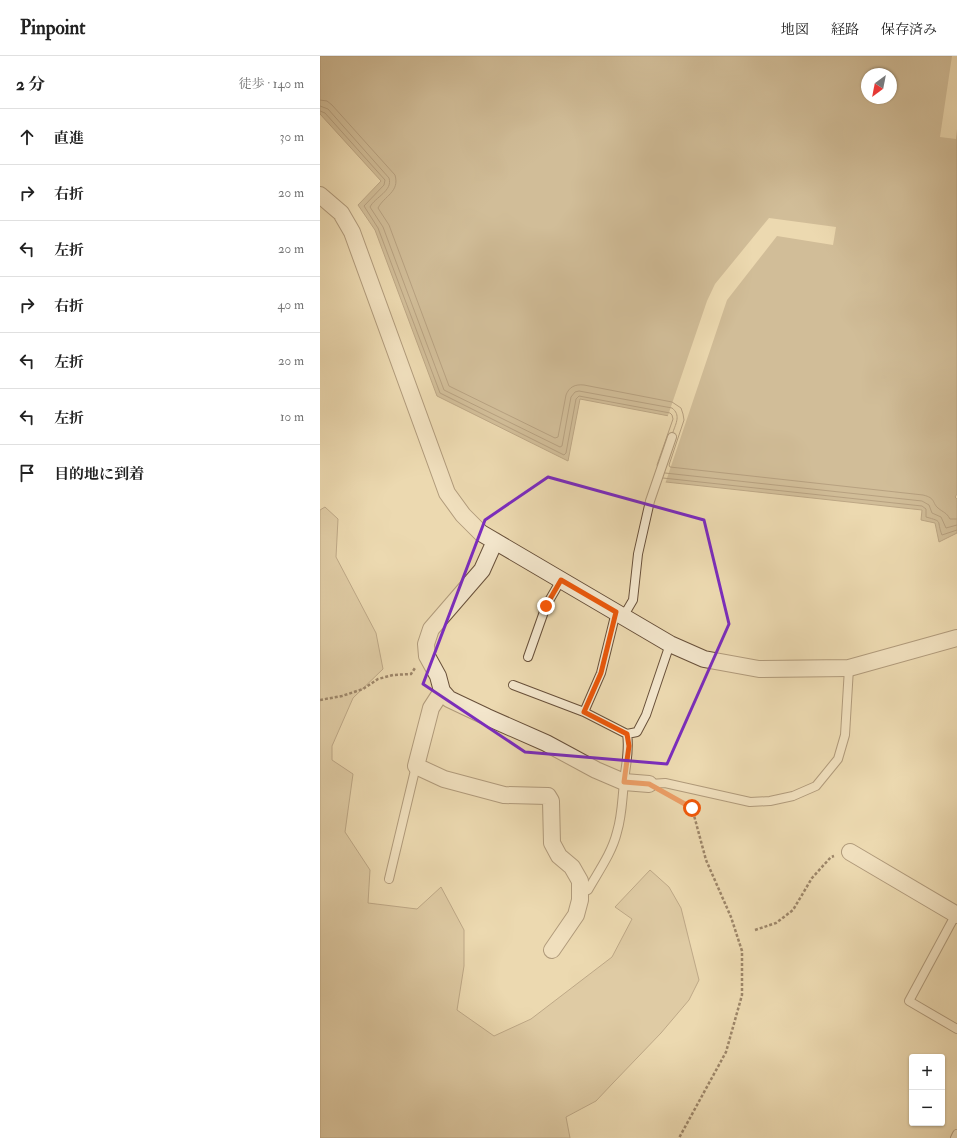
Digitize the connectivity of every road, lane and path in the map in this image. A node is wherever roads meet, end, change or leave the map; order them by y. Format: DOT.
graph roads {
  1 [pos="320,195"];
  2 [pos="672,437"];
  3 [pos="496,541"];
  4 [pos="561,580"];
  5 [pos="619,614"];
  6 [pos="957,638"];
  7 [pos="670,644"];
  8 [pos="427,651"];
  9 [pos="528,657"];
  10 [pos="849,668"];
  11 [pos="513,685"];
  12 [pos="442,691"];
  13 [pos="320,700"];
  14 [pos="584,712"];
  15 [pos="627,734"];
  16 [pos="416,766"];
  17 [pos="624,782"];
  18 [pos="649,784"];
  19 [pos="850,852"];
  20 [pos="389,879"];
  21 [pos="580,893"];
  22 [pos="956,914"];
  23 [pos="755,930"];
  24 [pos="552,950"];
  25 [pos="957,1029"];
  26 [pos="957,1134"];
  27 [pos="678,1138"];
  28 [pos="955,1138"];
  1 -- 3 [label="street"];
  2 -- 5 [label="lane"];
  3 -- 4 [label="street"];
  3 -- 8 [label="street"];
  4 -- 5 [label="street"];
  4 -- 9 [label="lane"];
  5 -- 7 [label="street"];
  5 -- 14 [label="lane"];
  6 -- 10 [label="street"];
  7 -- 10 [label="street"];
  7 -- 15 [label="lane"];
  8 -- 12 [label="street"];
  8 -- 13 [label="path"];
  10 -- 18 [label="lane"];
  11 -- 14 [label="lane"];
  12 -- 16 [label="street"];
  12 -- 17 [label="street"];
  14 -- 15 [label="lane"];
  15 -- 17 [label="lane"];
  16 -- 20 [label="lane"];
  16 -- 21 [label="street"];
  17 -- 18 [label="street"];
  17 -- 21 [label="lane"];
  18 -- 27 [label="path"];
  19 -- 22 [label="street"];
  19 -- 23 [label="path"];
  21 -- 24 [label="street"];
  22 -- 25 [label="lane"];
  26 -- 28 [label="lane"];
}
